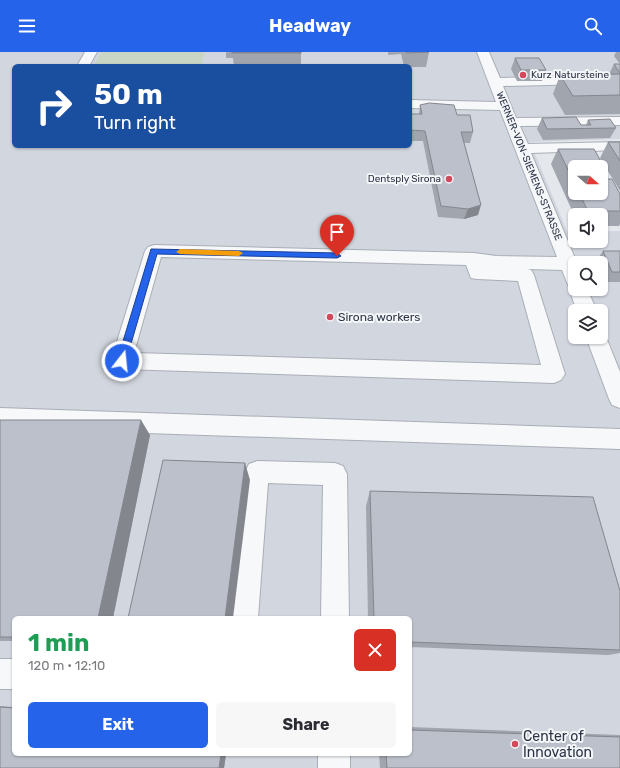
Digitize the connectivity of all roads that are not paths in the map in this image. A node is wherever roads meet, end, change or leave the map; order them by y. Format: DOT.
graph roads {
  1 [pos="90,52"];
  2 [pos="484,52"];
  3 [pos="84,64"];
  4 [pos="594,80"];
  5 [pos="495,82"];
  6 [pos="412,104"];
  7 [pos="505,106"];
  8 [pos="620,121"];
  9 [pos="511,122"];
  10 [pos="620,146"];
  11 [pos="522,149"];
  12 [pos="474,259"];
  13 [pos="568,261"];
  14 [pos="568,266"];
  15 [pos="599,344"];
  16 [pos="620,399"];
  17 [pos="0,418"];
  18 [pos="620,439"];
  19 [pos="244,616"];
  20 [pos="335,616"];
  21 [pos="0,674"];
  22 [pos="12,674"];
  23 [pos="334,756"];
  24 [pos="334,768"];
  1 -- 3 [label="street"];
  2 -- 5 [label="street, WERNER-VON-SIEMENS-STRASSE"];
  4 -- 5 [label="street"];
  5 -- 7 [label="street, WERNER-VON-SIEMENS-STRASSE"];
  6 -- 7 [label="street"];
  7 -- 9 [label="street, WERNER-VON-SIEMENS-STRASSE"];
  8 -- 9 [label="street"];
  9 -- 11 [label="street, WERNER-VON-SIEMENS-STRASSE"];
  10 -- 11 [label="street"];
  11 -- 13 [label="street, WERNER-VON-SIEMENS-STRASSE"];
  12 -- 12 [label="street"];
  12 -- 14 [label="street"];
  15 -- 16 [label="street"];
  17 -- 18 [label="street"];
  19 -- 20 [label="street"];
  21 -- 22 [label="street"];
  23 -- 24 [label="street"];
}
